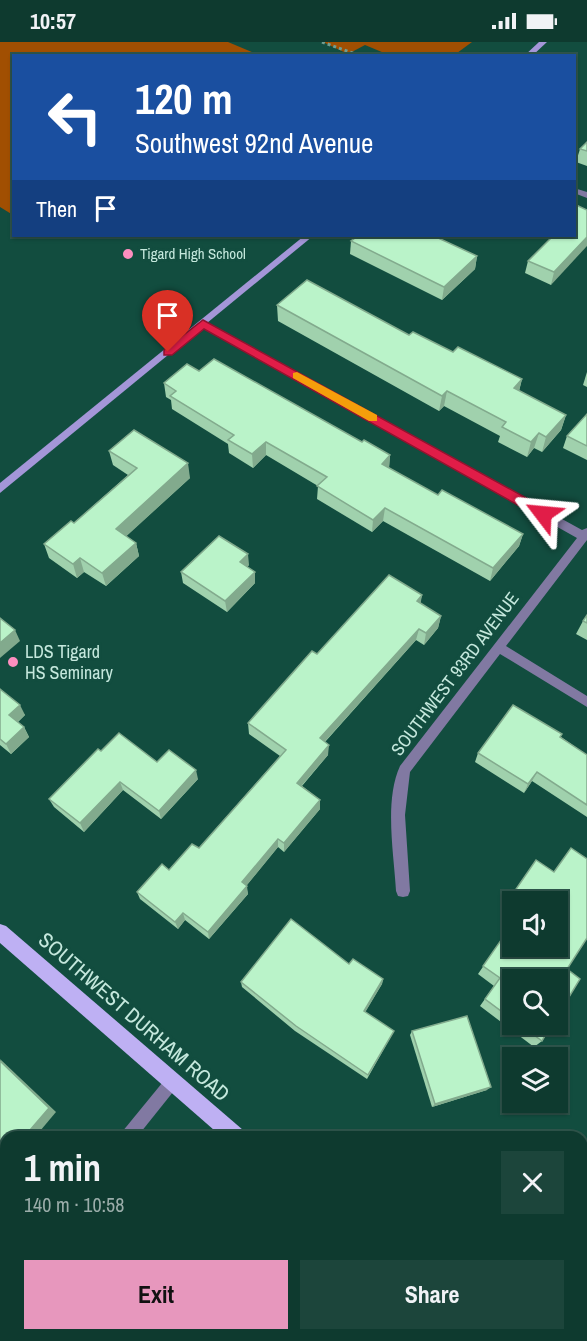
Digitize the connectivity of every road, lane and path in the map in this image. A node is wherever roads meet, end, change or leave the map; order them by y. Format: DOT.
graph roads {
  1 [pos="322,42"];
  2 [pos="543,42"];
  3 [pos="355,54"];
  4 [pos="529,54"];
  5 [pos="308,237"];
  6 [pos="203,324"];
  7 [pos="0,489"];
  8 [pos="585,534"];
  9 [pos="498,647"];
  10 [pos="587,702"];
  11 [pos="403,891"];
  12 [pos="0,932"];
  13 [pos="172,1082"];
  14 [pos="132,1131"];
  15 [pos="229,1131"];
  1 -- 3 [label="path"];
  2 -- 4 [label="street"];
  5 -- 6 [label="street"];
  6 -- 7 [label="street"];
  6 -- 8 [label="street"];
  8 -- 9 [label="street, SOUTHWEST 93RD AVENUE"];
  9 -- 10 [label="street"];
  9 -- 11 [label="street, SOUTHWEST 93RD AVENUE"];
  12 -- 13 [label="main road, SOUTHWEST DURHAM ROAD"];
  13 -- 14 [label="street"];
  13 -- 15 [label="main road, SOUTHWEST DURHAM ROAD"];
}
